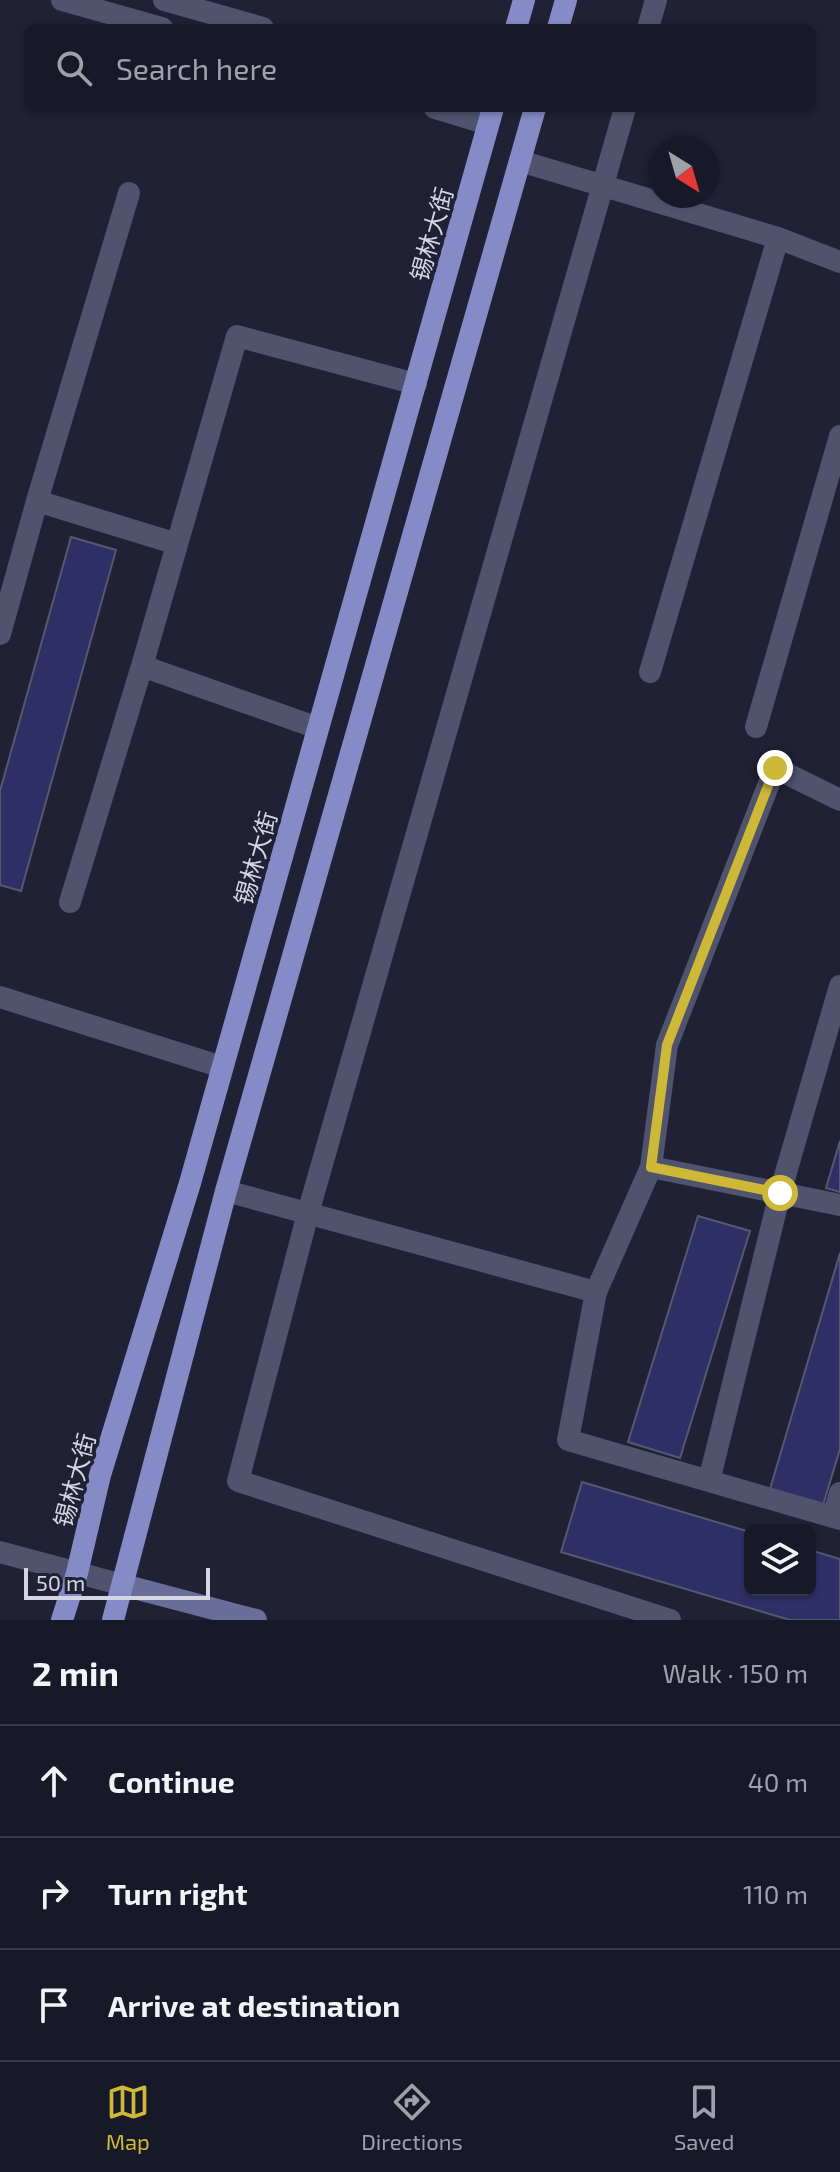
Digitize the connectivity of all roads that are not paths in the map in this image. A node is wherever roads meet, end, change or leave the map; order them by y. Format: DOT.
graph roads {
  1 [pos="62,0"];
  2 [pos="164,0"];
  3 [pos="524,0"];
  4 [pos="566,0"];
  5 [pos="656,0"];
  6 [pos="148,24"];
  7 [pos="249,24"];
  8 [pos="517,24"];
  9 [pos="559,24"];
  10 [pos="649,24"];
  11 [pos="463,112"];
  12 [pos="534,112"];
  13 [pos="624,112"];
  14 [pos="491,116"];
  15 [pos="520,161"];
  16 [pos="603,186"];
  17 [pos="129,193"];
  18 [pos="778,238"];
  19 [pos="840,262"];
  20 [pos="416,384"];
  21 [pos="840,436"];
  22 [pos="37,501"];
  23 [pos="177,544"];
  24 [pos="0,634"];
  25 [pos="142,666"];
  26 [pos="650,672"];
  27 [pos="756,727"];
  28 [pos="318,728"];
  29 [pos="840,800"];
  30 [pos="70,902"];
  31 [pos="840,986"];
  32 [pos="0,997"];
  33 [pos="222,1067"];
  34 [pos="651,1167"];
  35 [pos="226,1191"];
  36 [pos="780,1193"];
  37 [pos="840,1205"];
  38 [pos="308,1213"];
  39 [pos="596,1292"];
  40 [pos="709,1481"];
  41 [pos="840,1493"];
  42 [pos="837,1518"];
  43 [pos="0,1552"];
  44 [pos="77,1573"];
  45 [pos="123,1585"];
  46 [pos="62,1620"];
  47 [pos="113,1620"];
  48 [pos="256,1620"];
  49 [pos="670,1620"];
  1 -- 6 [label="street"];
  2 -- 7 [label="street"];
  3 -- 8 [label="highway"];
  4 -- 9 [label="highway"];
  5 -- 10 [label="street"];
  11 -- 14 [label="street"];
  12 -- 15 [label="highway"];
  13 -- 16 [label="street"];
  14 -- 20 [label="highway, 锡林大街"];
  15 -- 16 [label="street"];
  15 -- 35 [label="highway"];
  16 -- 18 [label="street"];
  16 -- 38 [label="street"];
  17 -- 22 [label="street"];
  18 -- 19 [label="street"];
  18 -- 26 [label="street"];
  20 -- 23 [label="street"];
  20 -- 28 [label="highway, 锡林大街"];
  21 -- 27 [label="street"];
  22 -- 23 [label="street"];
  22 -- 24 [label="street"];
  23 -- 25 [label="street"];
  25 -- 28 [label="street"];
  25 -- 30 [label="street"];
  28 -- 33 [label="highway, 锡林大街"];
  29 -- 34 [label="street"];
  31 -- 36 [label="street"];
  32 -- 33 [label="street"];
  33 -- 44 [label="highway, 锡林大街"];
  34 -- 36 [label="street"];
  34 -- 39 [label="street"];
  35 -- 38 [label="street"];
  35 -- 45 [label="highway"];
  36 -- 37 [label="street"];
  36 -- 40 [label="street"];
  38 -- 39 [label="street"];
  38 -- 49 [label="street"];
  39 -- 40 [label="street"];
  40 -- 42 [label="street"];
  41 -- 42 [label="street"];
  43 -- 44 [label="street"];
  44 -- 45 [label="street"];
  44 -- 46 [label="highway, 锡林大街"];
  45 -- 47 [label="highway"];
  45 -- 48 [label="main road"];
}
